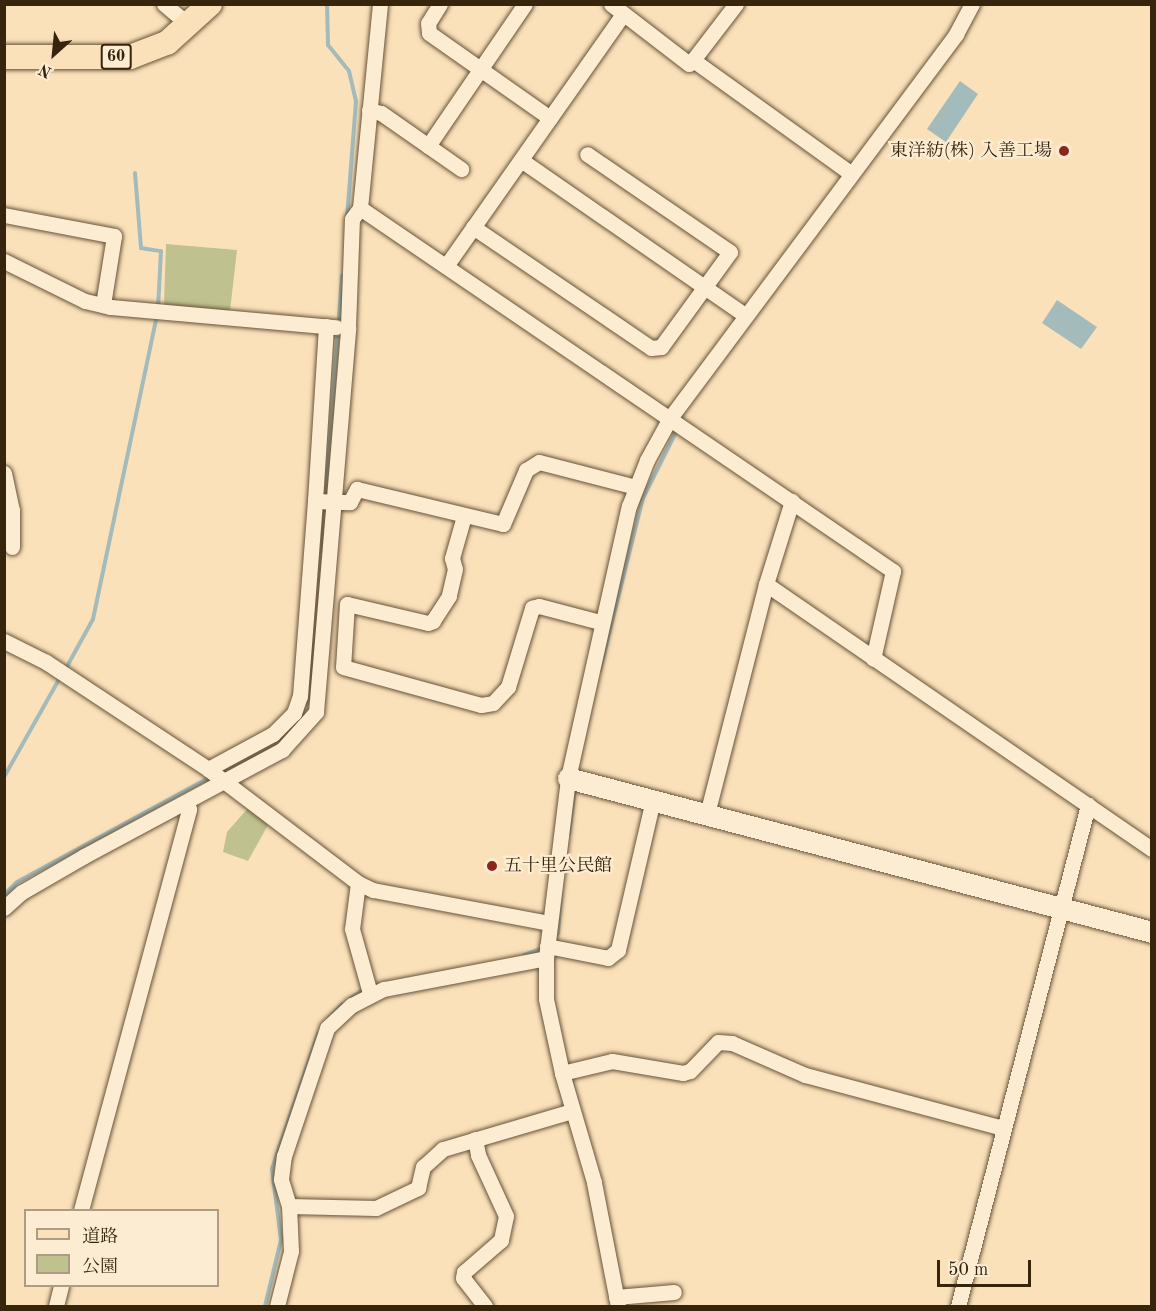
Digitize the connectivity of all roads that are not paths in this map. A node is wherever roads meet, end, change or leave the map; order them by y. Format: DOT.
graph roads {
  1 [pos="164,4"];
  2 [pos="210,4"];
  3 [pos="380,4"];
  4 [pos="440,4"];
  5 [pos="525,4"];
  6 [pos="736,4"];
  7 [pos="972,4"];
  8 [pos="617,9"];
  9 [pos="189,25"];
  10 [pos="4,57"];
  11 [pos="693,60"];
  12 [pos="480,70"];
  13 [pos="369,110"];
  14 [pos="550,118"];
  15 [pos="428,146"];
  16 [pos="587,154"];
  17 [pos="521,160"];
  18 [pos="461,169"];
  19 [pos="850,173"];
  20 [pos="360,208"];
  21 [pos="4,215"];
  22 [pos="473,227"];
  23 [pos="4,261"];
  24 [pos="446,266"];
  25 [pos="705,287"];
  26 [pos="103,305"];
  27 [pos="745,315"];
  28 [pos="326,326"];
  29 [pos="348,327"];
  30 [pos="670,418"];
  31 [pos="4,473"];
  32 [pos="636,487"];
  33 [pos="315,501"];
  34 [pos="792,501"];
  35 [pos="335,503"];
  36 [pos="464,516"];
  37 [pos="12,547"];
  38 [pos="766,584"];
  39 [pos="600,622"];
  40 [pos="4,641"];
  41 [pos="873,659"];
  42 [pos="208,769"];
  43 [pos="568,778"];
  44 [pos="224,783"];
  45 [pos="653,800"];
  46 [pos="187,803"];
  47 [pos="1088,805"];
  48 [pos="707,814"];
  49 [pos="1152,849"];
  50 [pos="358,883"];
  51 [pos="4,908"];
  52 [pos="1062,908"];
  53 [pos="550,923"];
  54 [pos="1152,932"];
  55 [pos="547,952"];
  56 [pos="370,993"];
  57 [pos="562,1073"];
  58 [pos="572,1111"];
  59 [pos="1003,1128"];
  60 [pos="475,1139"];
  61 [pos="289,1206"];
  62 [pos="81,1209"];
  63 [pos="61,1287"];
  64 [pos="674,1292"];
  65 [pos="617,1302"];
  66 [pos="56,1306"];
  67 [pos="277,1306"];
  68 [pos="486,1306"];
  69 [pos="958,1306"];
  1 -- 9 [label="street"];
  2 -- 9 [label="main road, 60"];
  3 -- 13 [label="street"];
  4 -- 12 [label="street"];
  5 -- 12 [label="street"];
  6 -- 11 [label="street"];
  7 -- 19 [label="street"];
  8 -- 11 [label="street"];
  8 -- 14 [label="street"];
  9 -- 10 [label="main road, 60"];
  11 -- 19 [label="street"];
  12 -- 14 [label="street"];
  12 -- 15 [label="street"];
  13 -- 15 [label="street"];
  13 -- 20 [label="street"];
  14 -- 17 [label="street"];
  15 -- 18 [label="street"];
  16 -- 25 [label="street"];
  17 -- 22 [label="street"];
  17 -- 25 [label="street"];
  19 -- 27 [label="street"];
  20 -- 24 [label="street"];
  20 -- 29 [label="street"];
  21 -- 26 [label="street"];
  22 -- 24 [label="street"];
  22 -- 25 [label="street"];
  23 -- 26 [label="street"];
  24 -- 30 [label="street"];
  25 -- 27 [label="street"];
  26 -- 28 [label="street"];
  27 -- 30 [label="street"];
  28 -- 29 [label="street"];
  28 -- 33 [label="street"];
  29 -- 35 [label="street"];
  30 -- 32 [label="street"];
  30 -- 34 [label="street"];
  31 -- 37 [label="street"];
  32 -- 36 [label="street"];
  32 -- 39 [label="street"];
  33 -- 35 [label="street"];
  33 -- 42 [label="street"];
  34 -- 38 [label="street"];
  34 -- 41 [label="street"];
  35 -- 36 [label="street"];
  35 -- 44 [label="street"];
  36 -- 39 [label="street"];
  38 -- 41 [label="street"];
  38 -- 48 [label="street"];
  39 -- 43 [label="street"];
  40 -- 42 [label="street"];
  41 -- 47 [label="street"];
  42 -- 44 [label="street"];
  43 -- 45 [label="street"];
  43 -- 53 [label="street"];
  44 -- 46 [label="street"];
  44 -- 50 [label="street"];
  45 -- 48 [label="street"];
  45 -- 55 [label="street"];
  46 -- 51 [label="street"];
  46 -- 62 [label="street"];
  47 -- 49 [label="street"];
  47 -- 52 [label="street"];
  48 -- 52 [label="street"];
  50 -- 53 [label="street"];
  50 -- 56 [label="street"];
  52 -- 54 [label="street"];
  52 -- 59 [label="street"];
  53 -- 55 [label="street"];
  55 -- 56 [label="street"];
  55 -- 57 [label="street"];
  56 -- 61 [label="street"];
  57 -- 58 [label="street"];
  57 -- 59 [label="street"];
  58 -- 60 [label="street"];
  58 -- 65 [label="street"];
  59 -- 69 [label="street"];
  60 -- 61 [label="street"];
  60 -- 68 [label="street"];
  61 -- 67 [label="street"];
  63 -- 66 [label="street"];
  64 -- 65 [label="street"];
}
